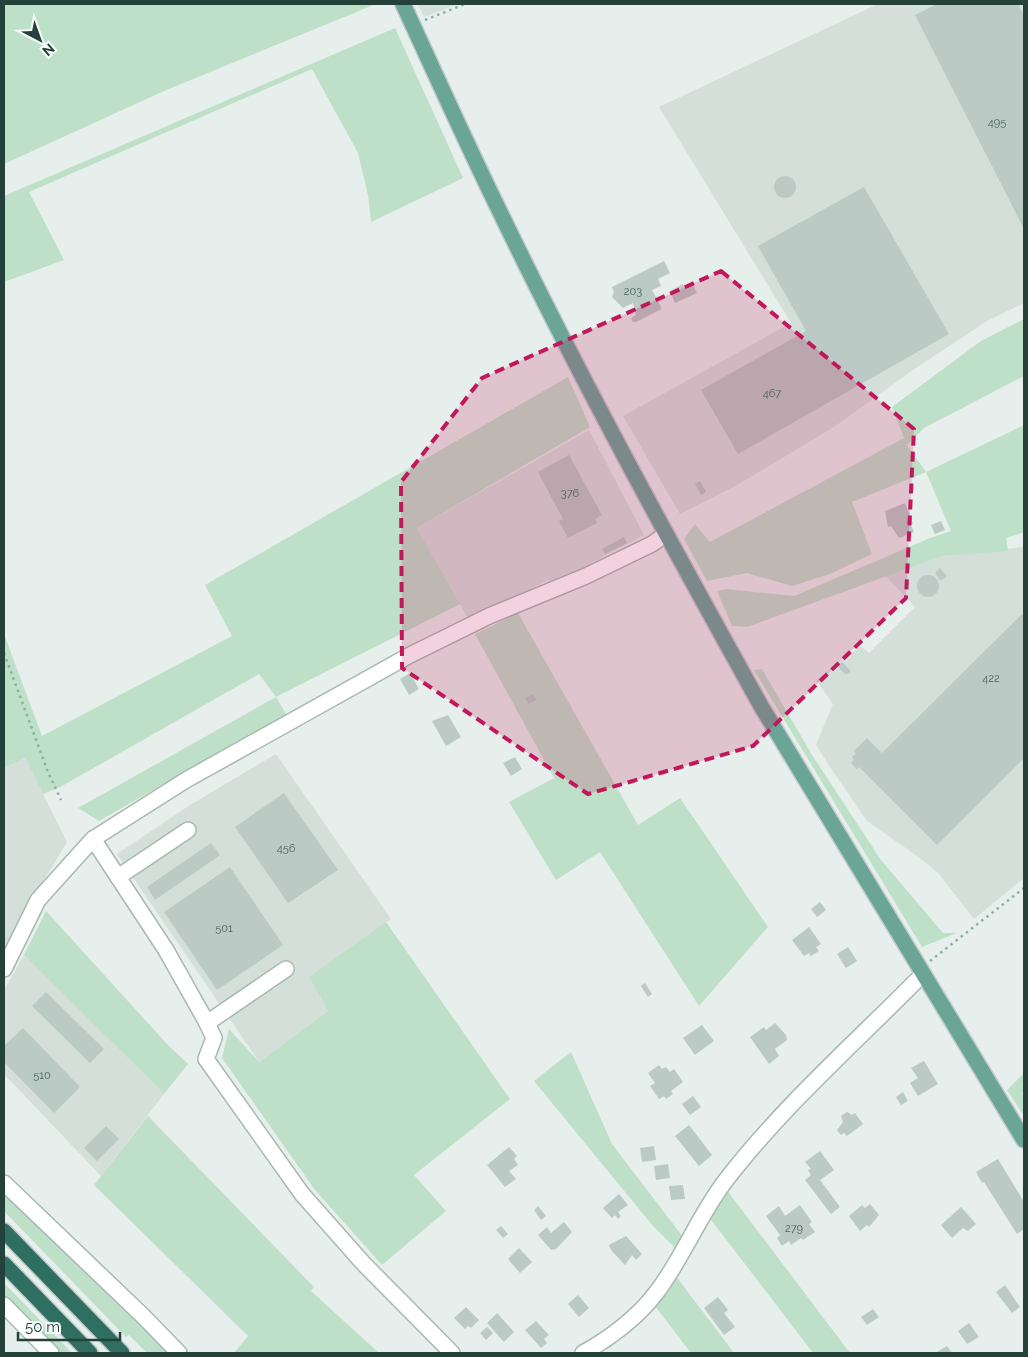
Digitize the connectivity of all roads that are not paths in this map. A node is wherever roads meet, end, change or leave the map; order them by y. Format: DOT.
graph roads {
  1 [pos="403,4"];
  2 [pos="666,534"];
  3 [pos="188,830"];
  4 [pos="93,839"];
  5 [pos="118,877"];
  6 [pos="4,968"];
  7 [pos="286,969"];
  8 [pos="923,974"];
  9 [pos="207,1023"];
  10 [pos="1024,1140"];
  11 [pos="4,1183"];
  12 [pos="4,1231"];
  13 [pos="4,1264"];
  14 [pos="4,1305"];
  15 [pos="51,1353"];
  16 [pos="90,1353"];
  17 [pos="122,1353"];
  18 [pos="179,1353"];
  19 [pos="452,1353"];
  20 [pos="583,1353"];
  1 -- 2 [label="main road"];
  2 -- 4 [label="street"];
  2 -- 8 [label="main road"];
  3 -- 5 [label="street"];
  4 -- 5 [label="street"];
  4 -- 6 [label="street"];
  5 -- 9 [label="street"];
  7 -- 9 [label="street"];
  8 -- 10 [label="main road"];
  8 -- 20 [label="street"];
  9 -- 19 [label="street"];
  11 -- 18 [label="street"];
  12 -- 17 [label="highway"];
  13 -- 16 [label="highway"];
  14 -- 15 [label="street"];
}
